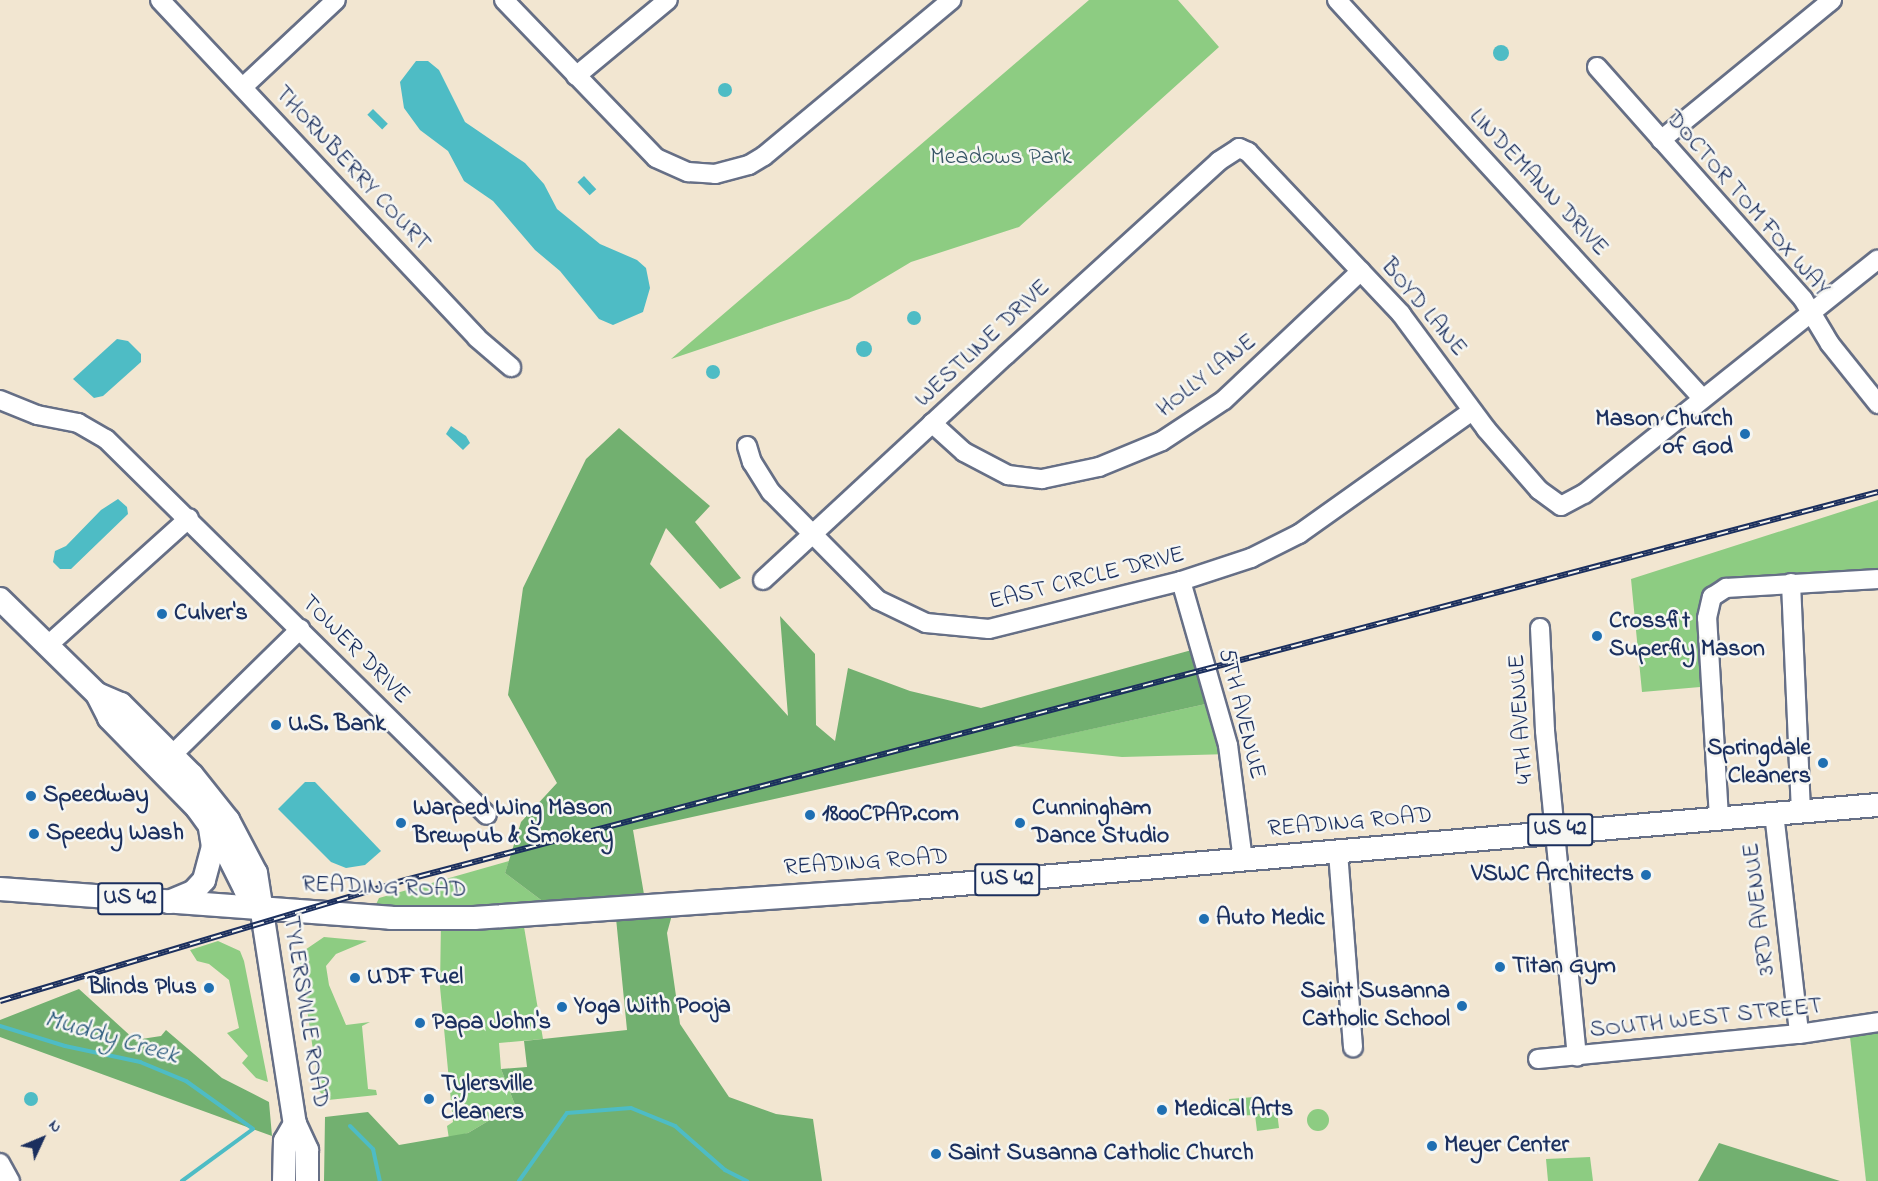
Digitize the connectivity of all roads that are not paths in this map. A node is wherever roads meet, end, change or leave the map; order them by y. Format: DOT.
graph roads {
  1 [pos="160,0"];
  2 [pos="336,0"];
  3 [pos="504,0"];
  4 [pos="668,0"];
  5 [pos="951,0"];
  6 [pos="1337,0"];
  7 [pos="1832,0"];
  8 [pos="1597,67"];
  9 [pos="576,76"];
  10 [pos="243,87"];
  11 [pos="1661,140"];
  12 [pos="1239,148"];
  13 [pos="1878,259"];
  14 [pos="1361,271"];
  15 [pos="1812,314"];
  16 [pos="511,367"];
  17 [pos="1703,399"];
  18 [pos="0,400"];
  19 [pos="1878,404"];
  20 [pos="1472,411"];
  21 [pos="933,423"];
  22 [pos="747,446"];
  23 [pos="184,514"];
  24 [pos="810,535"];
  25 [pos="1878,579"];
  26 [pos="763,580"];
  27 [pos="1181,581"];
  28 [pos="1791,583"];
  29 [pos="0,599"];
  30 [pos="1540,628"];
  31 [pos="300,629"];
  32 [pos="47,646"];
  33 [pos="97,694"];
  34 [pos="172,755"];
  35 [pos="1878,805"];
  36 [pos="1801,810"];
  37 [pos="1774,813"];
  38 [pos="487,815"];
  39 [pos="1719,818"];
  40 [pos="209,823"];
  41 [pos="1554,831"];
  42 [pos="1338,852"];
  43 [pos="1243,860"];
  44 [pos="0,890"];
  45 [pos="168,902"];
  46 [pos="261,908"];
  47 [pos="1878,1022"];
  48 [pos="1799,1034"];
  49 [pos="1353,1047"];
  50 [pos="1577,1056"];
  51 [pos="1538,1059"];
  52 [pos="295,1124"];
  53 [pos="0,1163"];
  54 [pos="10,1181"];
  55 [pos="284,1181"];
  56 [pos="307,1181"];
  1 -- 10 [label="street, THORNBERRY COURT"];
  2 -- 10 [label="street"];
  3 -- 9 [label="street"];
  4 -- 9 [label="street"];
  5 -- 9 [label="street"];
  6 -- 17 [label="street, LINDEMANN DRIVE"];
  7 -- 11 [label="street"];
  8 -- 11 [label="street, DOCTOR TOM FOX WAY"];
  10 -- 16 [label="street, THORNBERRY COURT"];
  11 -- 15 [label="street, DOCTOR TOM FOX WAY"];
  12 -- 14 [label="street, BOYD LANE"];
  12 -- 21 [label="street, WESTLINE DRIVE"];
  13 -- 15 [label="street"];
  14 -- 20 [label="street, BOYD LANE"];
  14 -- 21 [label="street, HOLLY LANE"];
  15 -- 17 [label="street"];
  15 -- 19 [label="street, DOCTOR TOM FOX WAY"];
  17 -- 20 [label="street, BOYD LANE"];
  18 -- 23 [label="street, TOWER DRIVE"];
  20 -- 27 [label="street, EAST CIRCLE DRIVE"];
  21 -- 24 [label="street, WESTLINE DRIVE"];
  22 -- 24 [label="street, EAST CIRCLE DRIVE"];
  23 -- 31 [label="street, TOWER DRIVE"];
  23 -- 32 [label="street"];
  24 -- 26 [label="street, WESTLINE DRIVE"];
  24 -- 27 [label="street, EAST CIRCLE DRIVE"];
  25 -- 28 [label="street"];
  27 -- 43 [label="street, 5TH AVENUE"];
  28 -- 36 [label="street"];
  28 -- 39 [label="street"];
  29 -- 32 [label="main road, TYLERSVILLE ROAD"];
  30 -- 41 [label="street, 4TH AVENUE"];
  31 -- 34 [label="street"];
  31 -- 38 [label="street, TOWER DRIVE"];
  32 -- 33 [label="main road, TYLERSVILLE ROAD"];
  33 -- 34 [label="main road, TYLERSVILLE ROAD"];
  33 -- 40 [label="main road, TYLERSVILLE ROAD"];
  34 -- 46 [label="main road, TYLERSVILLE ROAD"];
  35 -- 36 [label="main road, READING ROAD / US 42"];
  36 -- 37 [label="main road, READING ROAD / US 42"];
  37 -- 39 [label="main road, READING ROAD / US 42"];
  37 -- 48 [label="street, 3RD AVENUE"];
  39 -- 41 [label="main road, READING ROAD / US 42"];
  40 -- 45 [label="main road"];
  40 -- 46 [label="main road, TYLERSVILLE ROAD"];
  41 -- 42 [label="main road, READING ROAD / US 42"];
  41 -- 50 [label="street, 4TH AVENUE"];
  42 -- 43 [label="main road, READING ROAD / US 42"];
  42 -- 49 [label="street"];
  43 -- 46 [label="main road, READING ROAD / US 42"];
  44 -- 45 [label="main road, READING ROAD / US 42"];
  45 -- 46 [label="main road, READING ROAD / US 42"];
  46 -- 52 [label="main road, TYLERSVILLE ROAD"];
  47 -- 48 [label="street, SOUTH WEST STREET"];
  48 -- 50 [label="street, SOUTH WEST STREET"];
  50 -- 51 [label="street, SOUTH WEST STREET"];
  52 -- 55 [label="main road, TYLERSVILLE ROAD"];
  52 -- 56 [label="main road, TYLERSVILLE ROAD"];
  53 -- 54 [label="street"];
}
